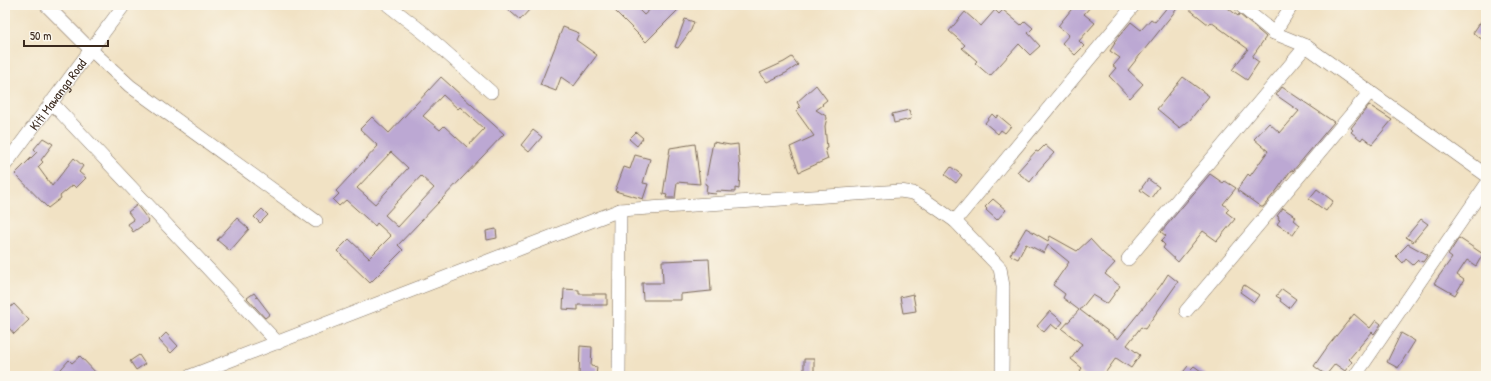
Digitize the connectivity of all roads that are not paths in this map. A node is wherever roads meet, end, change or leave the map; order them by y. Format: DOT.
graph roads {
  1 [pos="46,5"];
  2 [pos="124,5"];
  3 [pos="388,5"];
  4 [pos="1134,5"];
  5 [pos="1240,5"];
  6 [pos="1292,5"];
  7 [pos="1274,33"];
  8 [pos="1306,46"];
  9 [pos="90,50"];
  10 [pos="491,92"];
  11 [pos="1370,92"];
  12 [pos="51,102"];
  13 [pos="5,165"];
  14 [pos="1486,175"];
  15 [pos="1486,185"];
  16 [pos="620,210"];
  17 [pos="316,221"];
  18 [pos="955,221"];
  19 [pos="1128,259"];
  20 [pos="1186,311"];
  21 [pos="278,343"];
  22 [pos="190,376"];
  23 [pos="619,376"];
  24 [pos="1002,376"];
  25 [pos="1355,376"];
  1 -- 9 [label="street"];
  2 -- 9 [label="street, Kiti Mawanga Road"];
  3 -- 10 [label="street"];
  4 -- 18 [label="street"];
  5 -- 7 [label="street"];
  6 -- 7 [label="street"];
  7 -- 8 [label="street"];
  8 -- 11 [label="street"];
  8 -- 19 [label="street"];
  9 -- 12 [label="street, Kiti Mawanga Road"];
  9 -- 17 [label="street"];
  11 -- 14 [label="street"];
  11 -- 20 [label="street"];
  12 -- 13 [label="street, Kiti Mawanga Road"];
  12 -- 21 [label="street"];
  15 -- 25 [label="street"];
  16 -- 18 [label="street"];
  16 -- 21 [label="street"];
  16 -- 23 [label="street"];
  18 -- 24 [label="street"];
  21 -- 22 [label="street"];
}
